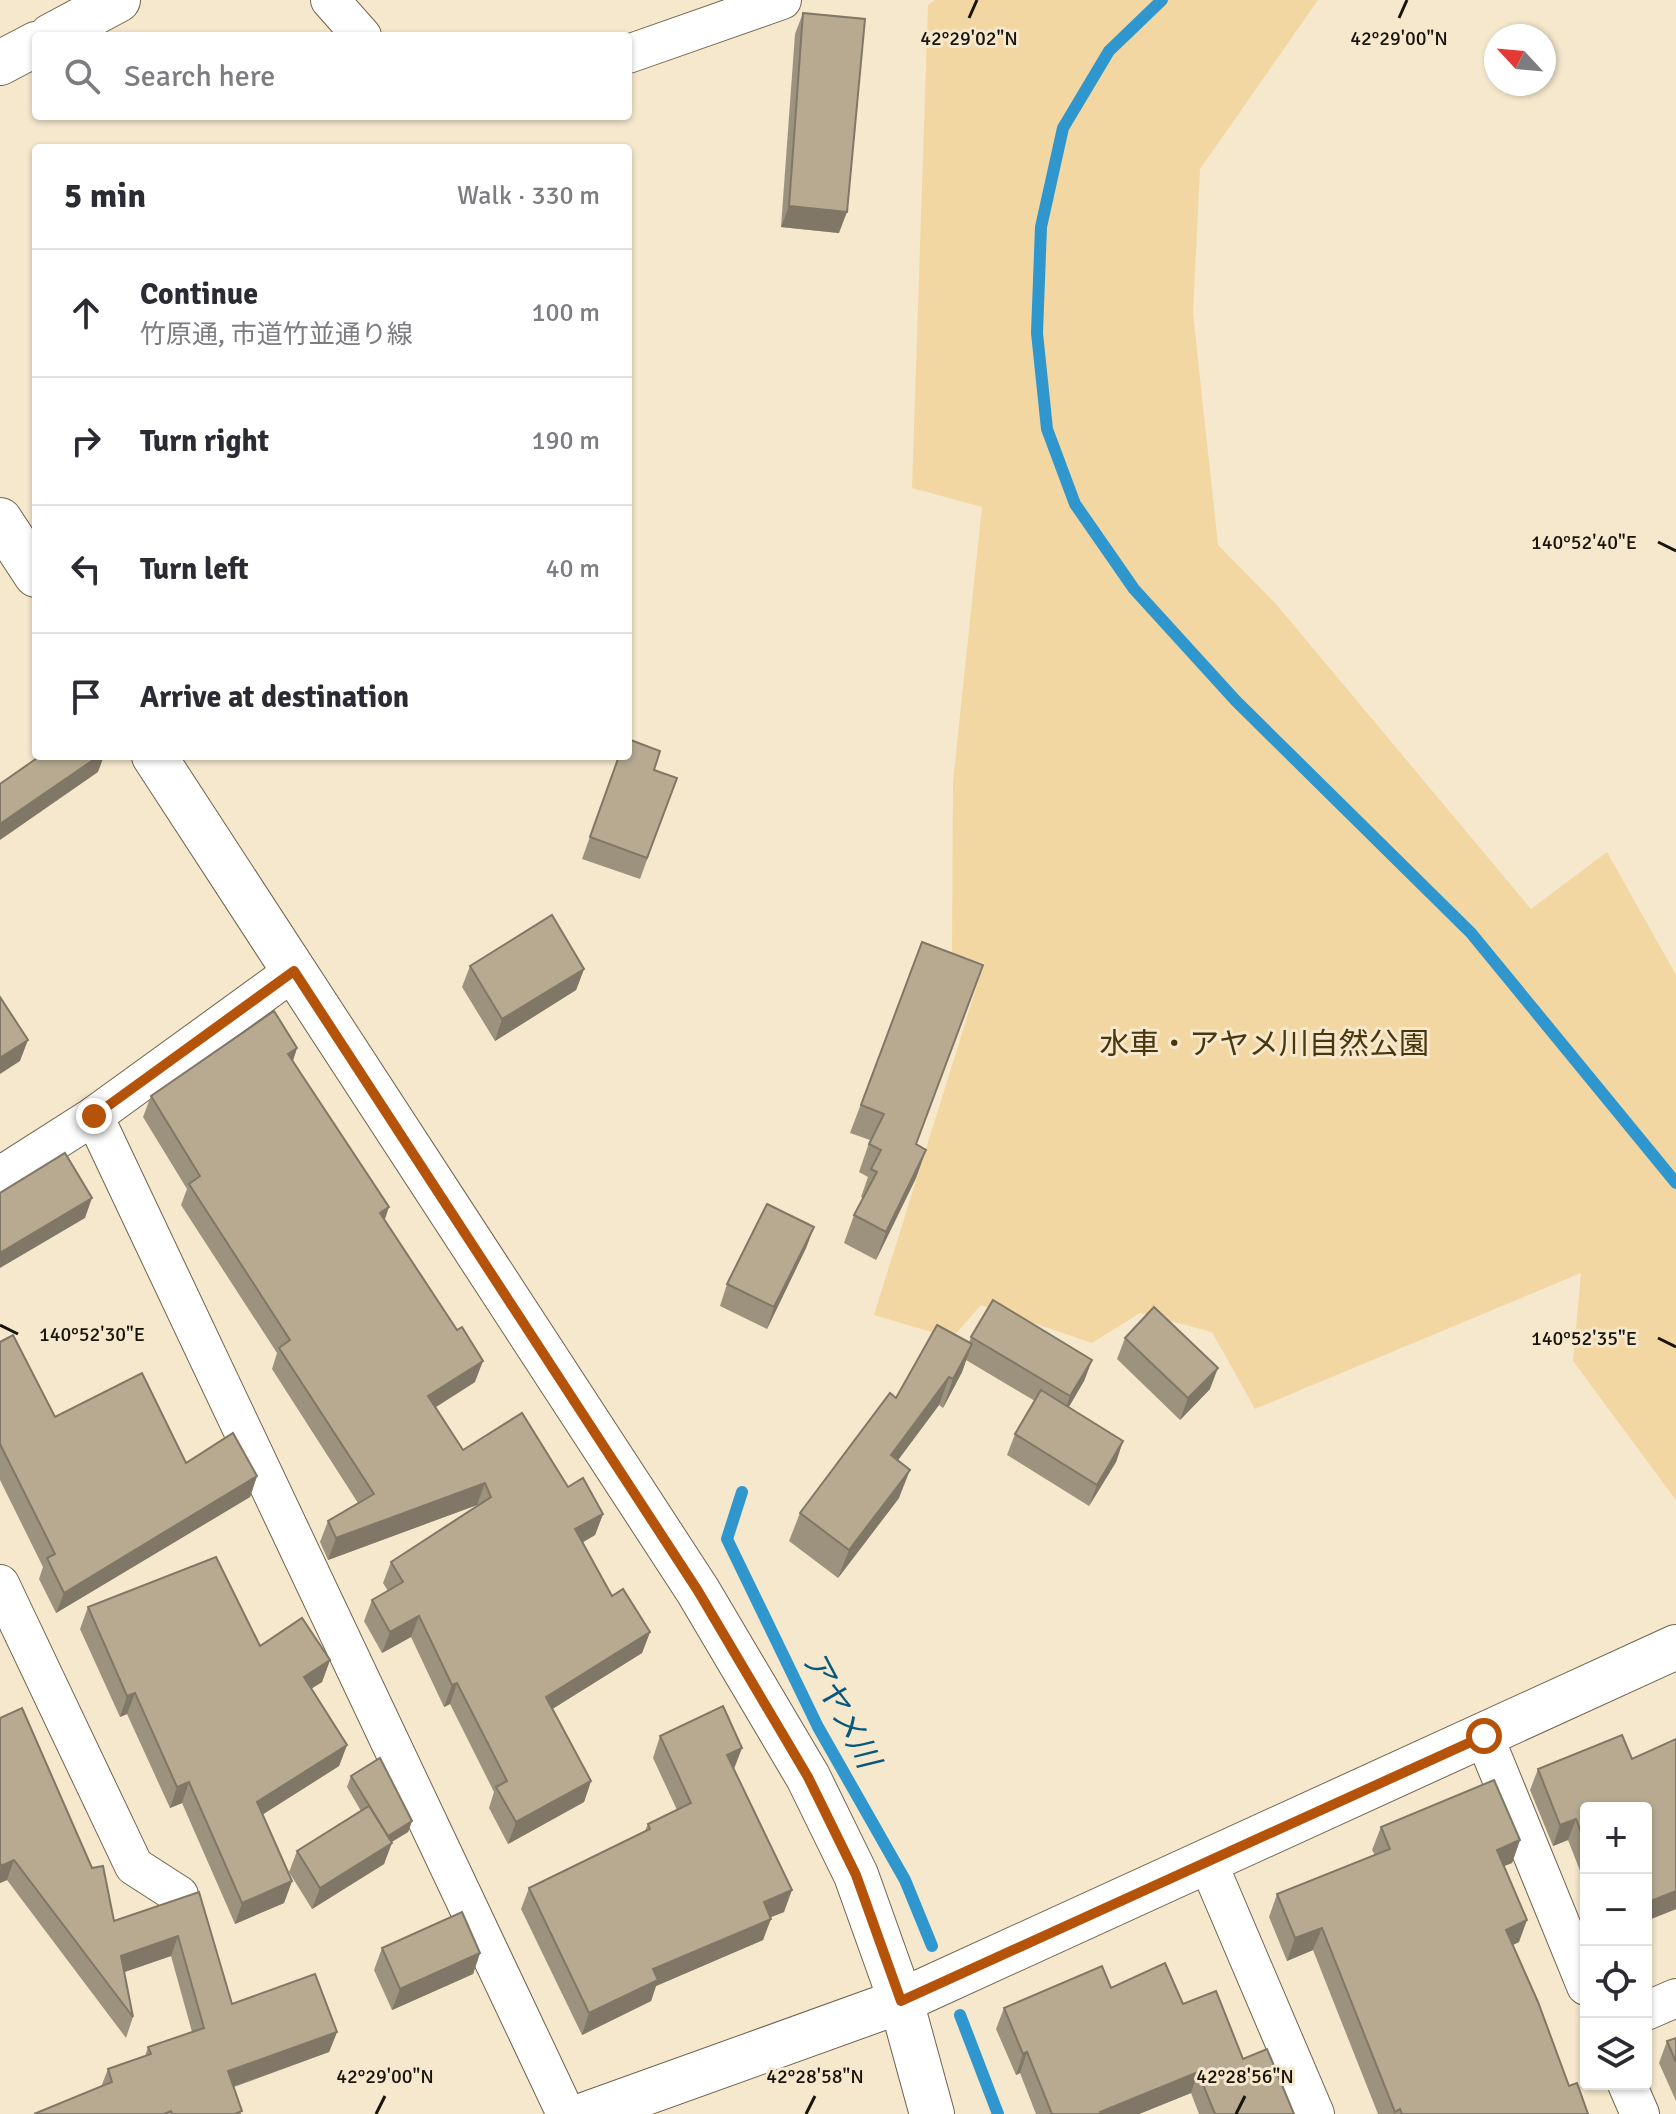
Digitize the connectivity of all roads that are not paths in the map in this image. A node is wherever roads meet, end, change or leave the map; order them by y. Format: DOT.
graph roads {
  1 [pos="118,0"];
  2 [pos="330,0"];
  3 [pos="782,0"];
  4 [pos="58,32"];
  5 [pos="358,32"];
  6 [pos="32,46"];
  7 [pos="632,53"];
  8 [pos="0,63"];
  9 [pos="0,520"];
  10 [pos="32,569"];
  11 [pos="157,760"];
  12 [pos="294,971"];
  13 [pos="94,1116"];
  14 [pos="0,1176"];
  15 [pos="0,1584"];
  16 [pos="1676,1647"];
  17 [pos="1484,1736"];
  18 [pos="1208,1863"];
  19 [pos="179,1895"];
  20 [pos="1580,1971"];
  21 [pos="1676,1998"];
  22 [pos="901,2001"];
  23 [pos="1652,2008"];
  24 [pos="1630,2090"];
  25 [pos="566,2114"];
  26 [pos="587,2114"];
  27 [pos="932,2114"];
  28 [pos="1315,2114"];
  29 [pos="1640,2114"];
  1 -- 4 [label="street"];
  2 -- 5 [label="street"];
  3 -- 7 [label="street"];
  6 -- 8 [label="street"];
  9 -- 10 [label="street"];
  11 -- 12 [label="street"];
  12 -- 13 [label="street"];
  12 -- 22 [label="street"];
  13 -- 14 [label="street"];
  13 -- 25 [label="street"];
  15 -- 19 [label="street"];
  16 -- 17 [label="street"];
  17 -- 18 [label="street"];
  17 -- 20 [label="street"];
  18 -- 22 [label="street"];
  18 -- 28 [label="street"];
  21 -- 23 [label="street"];
  22 -- 26 [label="street"];
  22 -- 27 [label="street"];
  24 -- 29 [label="street"];
}
